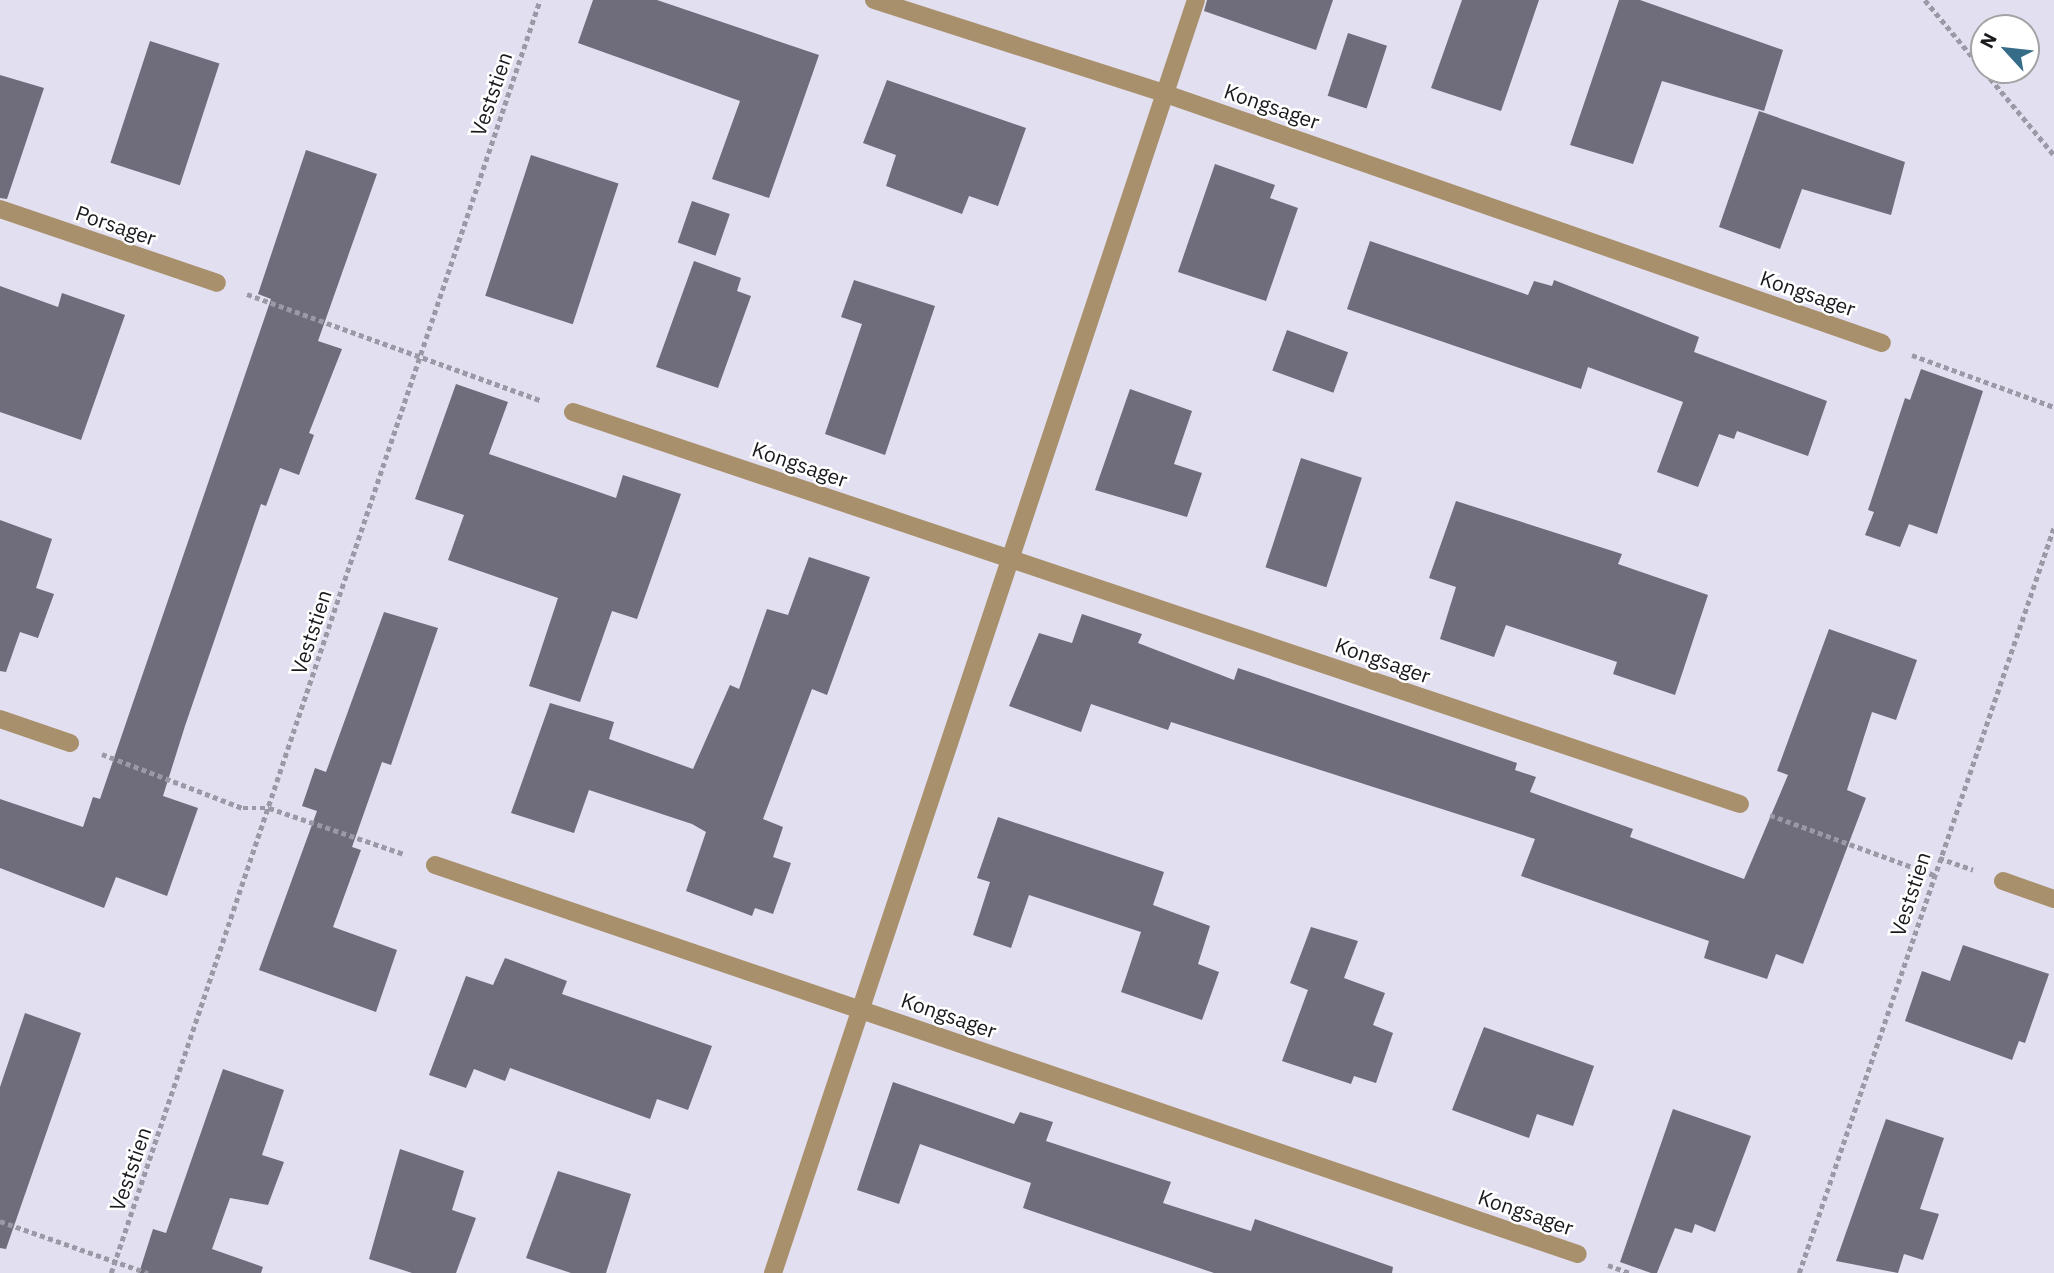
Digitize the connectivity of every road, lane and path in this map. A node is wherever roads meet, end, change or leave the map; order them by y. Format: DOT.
graph roads {
  1 [pos="540,0"];
  2 [pos="874,0"];
  3 [pos="1196,0"];
  4 [pos="1925,0"];
  5 [pos="1163,93"];
  6 [pos="2054,155"];
  7 [pos="0,209"];
  8 [pos="217,283"];
  9 [pos="1882,343"];
  10 [pos="419,357"];
  11 [pos="2054,407"];
  12 [pos="573,412"];
  13 [pos="2054,527"];
  14 [pos="1012,559"];
  15 [pos="0,719"];
  16 [pos="70,743"];
  17 [pos="1740,804"];
  18 [pos="269,808"];
  19 [pos="435,865"];
  20 [pos="1934,875"];
  21 [pos="2004,881"];
  22 [pos="2054,899"];
  23 [pos="863,1009"];
  24 [pos="0,1221"];
  25 [pos="1577,1254"];
  26 [pos="115,1261"];
  27 [pos="111,1273"];
  28 [pos="148,1273"];
  29 [pos="773,1273"];
  30 [pos="1799,1273"];
  1 -- 10 [label="path, Veststien"];
  2 -- 5 [label="street, Kongsager"];
  3 -- 5 [label="street"];
  4 -- 6 [label="path"];
  5 -- 9 [label="street, Kongsager"];
  5 -- 14 [label="street"];
  7 -- 8 [label="street, Porsager"];
  8 -- 10 [label="path"];
  9 -- 11 [label="path"];
  10 -- 12 [label="path"];
  10 -- 18 [label="path, Veststien"];
  12 -- 14 [label="street, Kongsager"];
  13 -- 20 [label="path, Veststien"];
  14 -- 17 [label="street, Kongsager"];
  14 -- 23 [label="street"];
  15 -- 16 [label="street"];
  16 -- 18 [label="path"];
  17 -- 20 [label="path"];
  18 -- 19 [label="path"];
  18 -- 26 [label="path, Veststien"];
  19 -- 23 [label="street, Kongsager"];
  20 -- 30 [label="path, Veststien"];
  21 -- 22 [label="street"];
  23 -- 25 [label="street, Kongsager"];
  23 -- 29 [label="street"];
  24 -- 26 [label="path"];
  26 -- 27 [label="path, Veststien"];
  26 -- 28 [label="path"];
}
